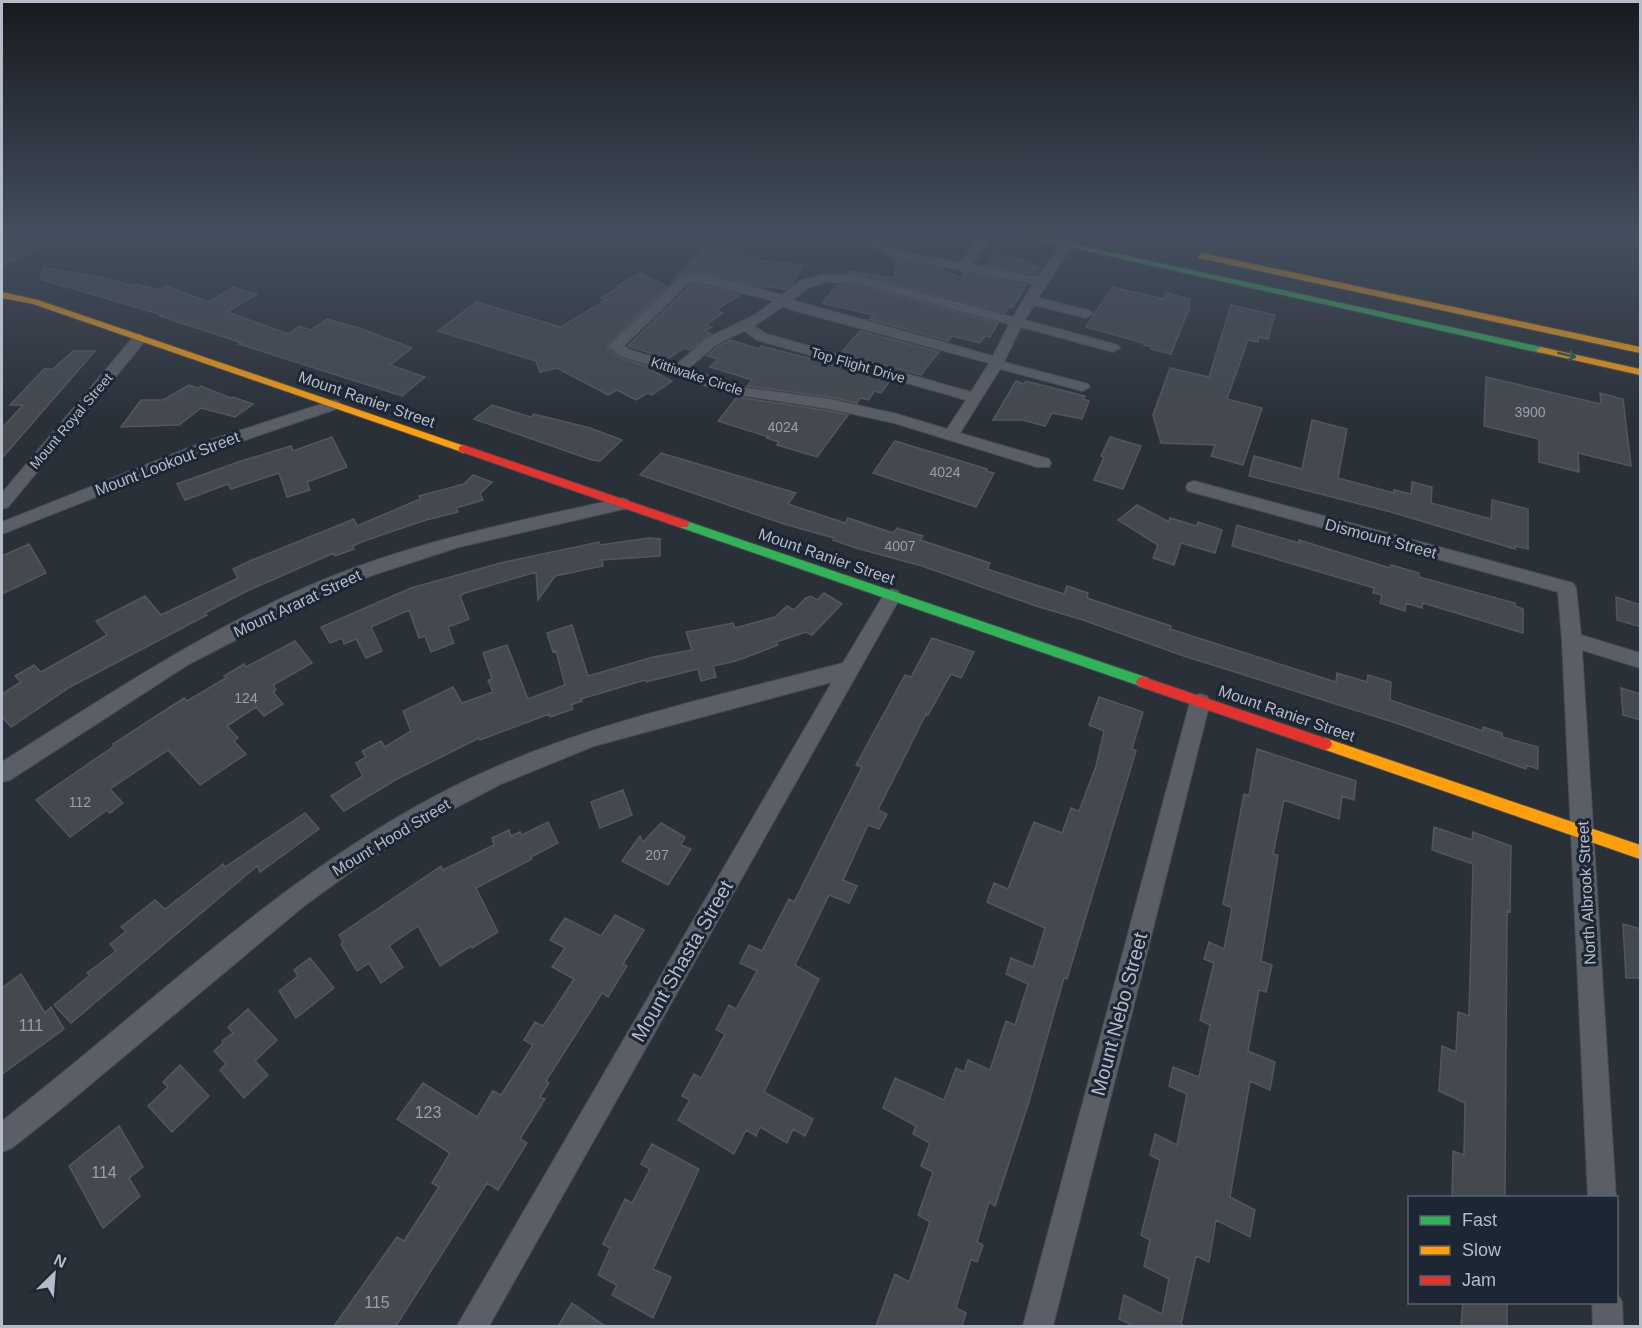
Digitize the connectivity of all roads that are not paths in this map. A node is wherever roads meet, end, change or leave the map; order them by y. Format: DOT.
graph roads {
  1 [pos="11,297"];
  2 [pos="667,297"];
  3 [pos="773,297"];
  4 [pos="788,297"];
  5 [pos="919,297"];
  6 [pos="1033,297"];
  7 [pos="1315,297"];
  8 [pos="1396,297"];
  9 [pos="784,300"];
  10 [pos="1031,300"];
  11 [pos="1466,312"];
  12 [pos="1086,314"];
  13 [pos="1017,323"];
  14 [pos="745,326"];
  15 [pos="1474,334"];
  16 [pos="140,338"];
  17 [pos="1113,348"];
  18 [pos="1641,350"];
  19 [pos="997,362"];
  20 [pos="679,369"];
  21 [pos="1641,372"];
  22 [pos="1083,387"];
  23 [pos="973,398"];
  24 [pos="334,405"];
  25 [pos="951,434"];
  26 [pos="1042,463"];
  27 [pos="1194,487"];
  28 [pos="2,502"];
  29 [pos="622,504"];
  30 [pos="2,528"];
  31 [pos="1567,588"];
  32 [pos="892,596"];
  33 [pos="1572,640"];
  34 [pos="1641,660"];
  35 [pos="852,669"];
  36 [pos="1200,702"];
  37 [pos="2,773"];
  38 [pos="1582,831"];
  39 [pos="1641,852"];
  40 [pos="2,1138"];
  41 [pos="1602,1196"];
  42 [pos="1607,1304"];
  43 [pos="472,1326"];
  44 [pos="1038,1326"];
  45 [pos="1608,1326"];
  1 -- 16 [label="street, Mount Ranier Street"];
  2 -- 20 [label="street, Kittiwake Circle"];
  3 -- 9 [label="street, Kittiwake Circle"];
  4 -- 9 [label="street"];
  5 -- 13 [label="street"];
  6 -- 10 [label="street"];
  7 -- 15 [label="street"];
  8 -- 11 [label="street"];
  9 -- 14 [label="street"];
  9 -- 19 [label="street"];
  10 -- 12 [label="street"];
  10 -- 13 [label="street"];
  11 -- 15 [label="street"];
  11 -- 18 [label="street"];
  13 -- 17 [label="street"];
  13 -- 19 [label="street"];
  14 -- 20 [label="street"];
  14 -- 23 [label="street, Top Flight Drive"];
  15 -- 21 [label="street, one-way"];
  16 -- 24 [label="street, Mount Ranier Street"];
  16 -- 28 [label="street, Mount Royal Street"];
  19 -- 22 [label="street"];
  19 -- 23 [label="street"];
  20 -- 25 [label="street, Kittiwake Circle"];
  23 -- 25 [label="street"];
  24 -- 29 [label="street, Mount Ranier Street"];
  24 -- 30 [label="street, Mount Lookout Street"];
  25 -- 26 [label="street, Kittiwake Circle"];
  27 -- 31 [label="street, Dismount Street"];
  29 -- 32 [label="street, Mount Ranier Street"];
  29 -- 37 [label="street, Mount Ararat Street"];
  31 -- 33 [label="street, North Albrook Street"];
  32 -- 35 [label="street, Mount Shasta Street"];
  32 -- 36 [label="street, Mount Ranier Street"];
  33 -- 34 [label="street"];
  33 -- 38 [label="street, North Albrook Street"];
  35 -- 40 [label="street, Mount Hood Street"];
  35 -- 43 [label="street, Mount Shasta Street"];
  36 -- 38 [label="street, Mount Ranier Street"];
  36 -- 44 [label="street, Mount Nebo Street"];
  38 -- 39 [label="street, Mount Ranier Street"];
  38 -- 41 [label="street, North Albrook Street"];
  42 -- 45 [label="street"];
}
